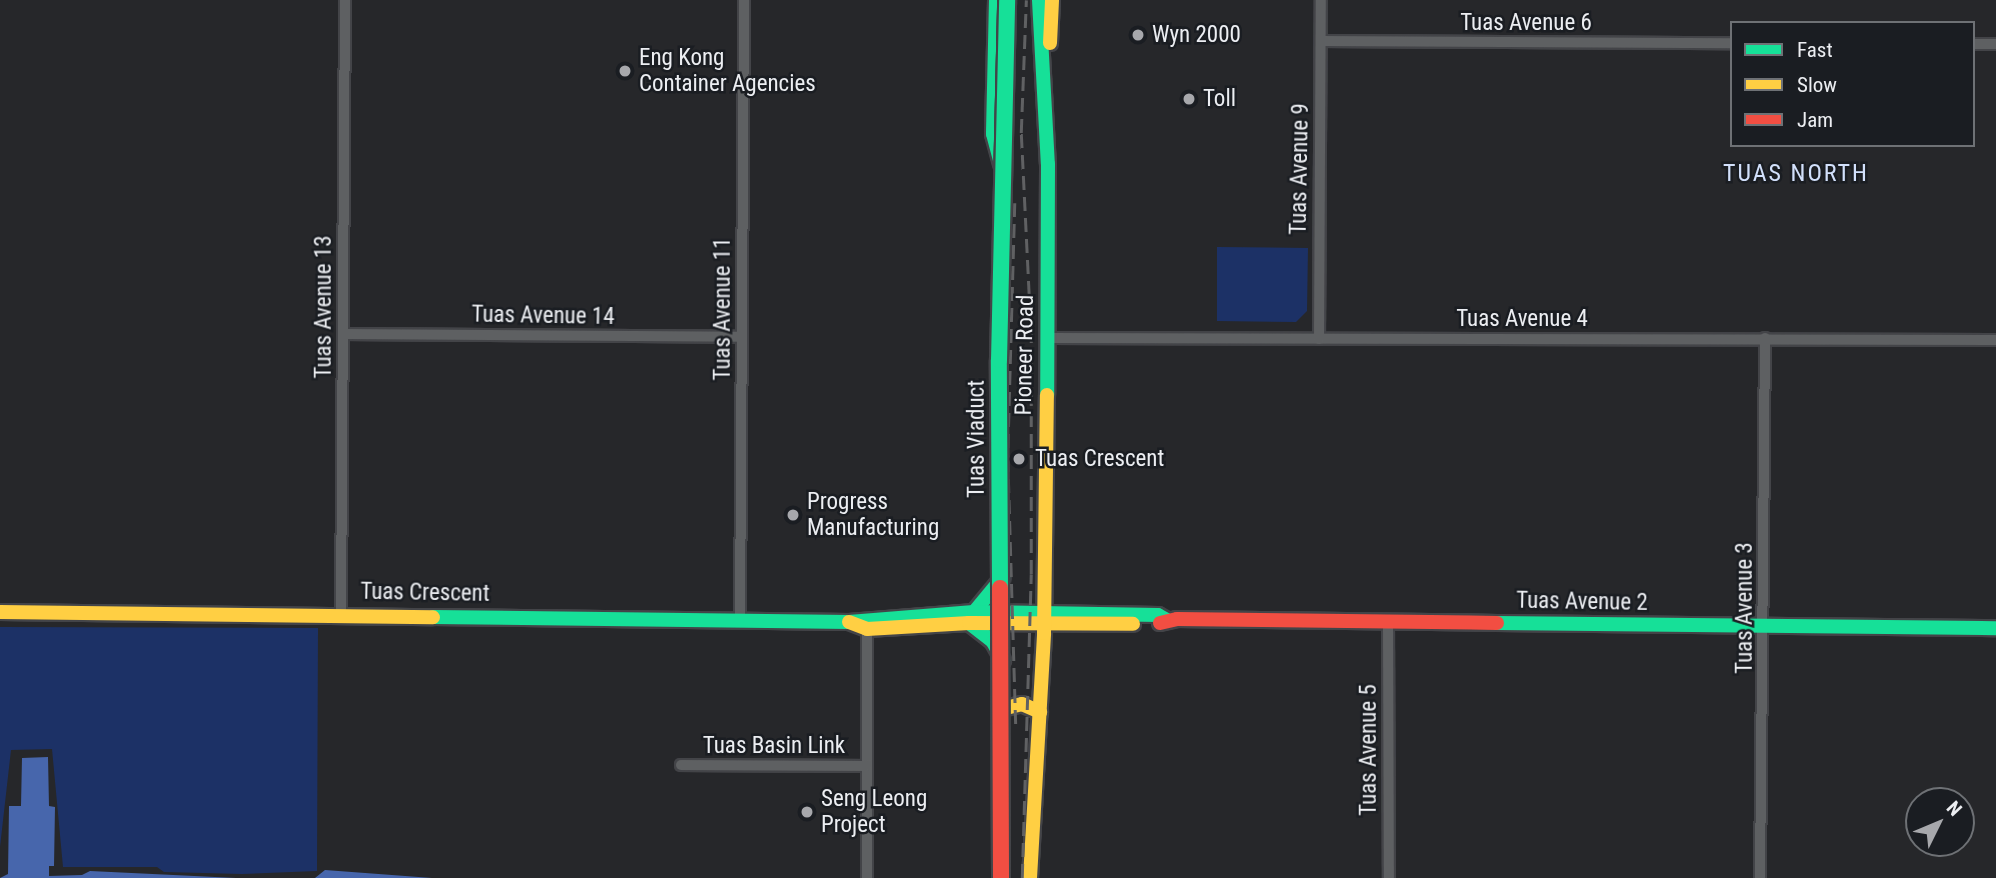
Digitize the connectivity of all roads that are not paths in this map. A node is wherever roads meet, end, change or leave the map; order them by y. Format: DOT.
graph roads {
  1 [pos="345,0"];
  2 [pos="744,0"];
  3 [pos="996,0"];
  4 [pos="1007,0"];
  5 [pos="1013,0"];
  6 [pos="1039,0"];
  7 [pos="1052,0"];
  8 [pos="1321,0"];
  9 [pos="1321,41"];
  10 [pos="1730,43"];
  11 [pos="1975,44"];
  12 [pos="1996,44"];
  13 [pos="1048,158"];
  14 [pos="1003,169"];
  15 [pos="343,334"];
  16 [pos="742,337"];
  17 [pos="1048,338"];
  18 [pos="1765,338"];
  19 [pos="1319,339"];
  20 [pos="1996,340"];
  21 [pos="1003,577"];
  22 [pos="0,612"];
  23 [pos="341,615"];
  24 [pos="971,617"];
  25 [pos="1004,618"];
  26 [pos="1044,618"];
  27 [pos="740,619"];
  28 [pos="1388,622"];
  29 [pos="867,623"];
  30 [pos="1764,628"];
  31 [pos="1996,628"];
  32 [pos="1005,662"];
  33 [pos="1006,708"];
  34 [pos="1040,712"];
  35 [pos="681,765"];
  36 [pos="867,766"];
  37 [pos="867,878"];
  38 [pos="1001,878"];
  39 [pos="1007,878"];
  40 [pos="1030,878"];
  41 [pos="1388,878"];
  42 [pos="1760,878"];
  1 -- 15 [label="street, Tuas Avenue 13"];
  2 -- 16 [label="street, Tuas Avenue 11"];
  3 -- 14 [label="main road"];
  4 -- 14 [label="main road, Tuas Viaduct, bridge"];
  5 -- 21 [label="main road, Pioneer Road"];
  6 -- 13 [label="main road, Pioneer Road"];
  7 -- 13 [label="main road"];
  8 -- 9 [label="street, Tuas Avenue 9"];
  9 -- 10 [label="street, Tuas Avenue 6"];
  9 -- 19 [label="street, Tuas Avenue 9"];
  11 -- 12 [label="street"];
  13 -- 17 [label="main road, Pioneer Road"];
  14 -- 38 [label="main road, Tuas Viaduct, bridge"];
  15 -- 16 [label="street, Tuas Avenue 14"];
  15 -- 23 [label="street, Tuas Avenue 13"];
  16 -- 27 [label="street, Tuas Avenue 11"];
  17 -- 19 [label="street, Tuas Avenue 4"];
  17 -- 26 [label="main road, Pioneer Road"];
  18 -- 19 [label="street, Tuas Avenue 4"];
  18 -- 20 [label="street, Tuas Avenue 4"];
  18 -- 30 [label="street, Tuas Avenue 3"];
  21 -- 24 [label="main road"];
  21 -- 25 [label="main road, Pioneer Road"];
  22 -- 23 [label="main road, Tuas Crescent"];
  23 -- 27 [label="main road, Tuas Crescent"];
  24 -- 25 [label="main road, Tuas Crescent"];
  24 -- 29 [label="main road, Tuas Crescent"];
  24 -- 32 [label="main road"];
  25 -- 26 [label="main road, Tuas Crescent"];
  25 -- 32 [label="main road, Pioneer Road"];
  26 -- 28 [label="main road, Tuas Avenue 2"];
  26 -- 34 [label="main road, Pioneer Road"];
  27 -- 29 [label="main road, Tuas Crescent"];
  28 -- 30 [label="main road, Tuas Avenue 2"];
  28 -- 41 [label="street, Tuas Avenue 5"];
  29 -- 36 [label="street, Tuas Basin Link"];
  30 -- 31 [label="main road, Tuas Avenue 2"];
  30 -- 42 [label="street, Tuas Avenue 3"];
  32 -- 33 [label="main road, Pioneer Road"];
  33 -- 34 [label="main road"];
  33 -- 39 [label="main road, Pioneer Road"];
  34 -- 40 [label="main road, Pioneer Road"];
  35 -- 36 [label="street, Tuas Basin Link"];
  36 -- 37 [label="street, Tuas Basin Link"];
}
